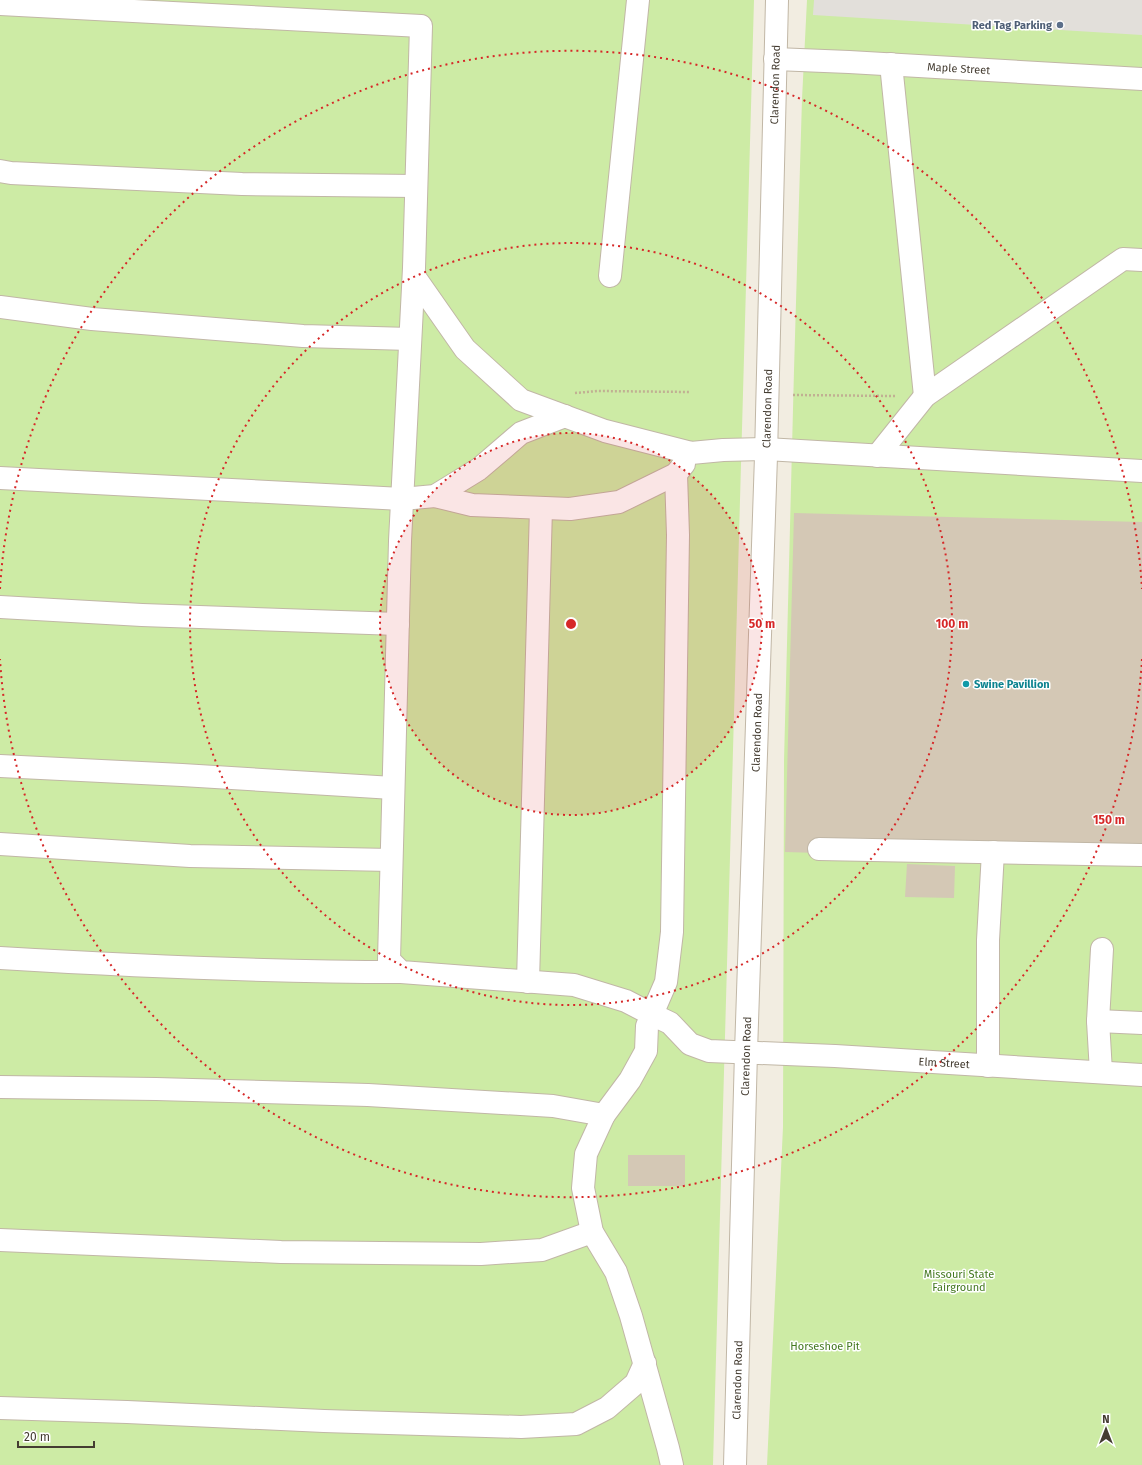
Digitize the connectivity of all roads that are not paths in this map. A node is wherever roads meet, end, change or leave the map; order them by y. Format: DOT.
graph roads {
  1 [pos="638,0"];
  2 [pos="777,0"];
  3 [pos="0,4"];
  4 [pos="775,59"];
  5 [pos="891,64"];
  6 [pos="1142,78"];
  7 [pos="0,171"];
  8 [pos="416,186"];
  9 [pos="1142,260"];
  10 [pos="414,276"];
  11 [pos="610,276"];
  12 [pos="0,307"];
  13 [pos="410,339"];
  14 [pos="925,396"];
  15 [pos="565,416"];
  16 [pos="766,449"];
  17 [pos="691,453"];
  18 [pos="877,456"];
  19 [pos="1142,471"];
  20 [pos="676,474"];
  21 [pos="0,478"];
  22 [pos="434,496"];
  23 [pos="402,499"];
  24 [pos="541,508"];
  25 [pos="0,607"];
  26 [pos="398,624"];
  27 [pos="0,766"];
  28 [pos="393,788"];
  29 [pos="0,844"];
  30 [pos="819,849"];
  31 [pos="993,852"];
  32 [pos="1142,855"];
  33 [pos="391,860"];
  34 [pos="1102,948"];
  35 [pos="0,958"];
  36 [pos="401,972"];
  37 [pos="528,982"];
  38 [pos="652,1014"];
  39 [pos="1098,1021"];
  40 [pos="1142,1023"];
  41 [pos="746,1052"];
  42 [pos="988,1066"];
  43 [pos="1101,1072"];
  44 [pos="1142,1074"];
  45 [pos="0,1086"];
  46 [pos="604,1115"];
  47 [pos="592,1232"];
  48 [pos="0,1240"];
  49 [pos="645,1363"];
  50 [pos="0,1408"];
  51 [pos="672,1465"];
  52 [pos="735,1465"];
  1 -- 11 [label="street"];
  2 -- 4 [label="street, Clarendon Road"];
  3 -- 8 [label="street"];
  4 -- 5 [label="street, Maple Street"];
  4 -- 16 [label="street, Clarendon Road"];
  5 -- 6 [label="street, Maple Street"];
  5 -- 14 [label="street"];
  7 -- 8 [label="street"];
  8 -- 10 [label="street"];
  9 -- 14 [label="street"];
  10 -- 13 [label="street"];
  10 -- 15 [label="street"];
  12 -- 13 [label="street"];
  13 -- 23 [label="street"];
  14 -- 18 [label="street"];
  15 -- 17 [label="street"];
  15 -- 22 [label="street"];
  16 -- 17 [label="street"];
  16 -- 18 [label="street"];
  16 -- 41 [label="street, Clarendon Road"];
  17 -- 20 [label="street"];
  18 -- 19 [label="street"];
  20 -- 24 [label="street"];
  20 -- 38 [label="street"];
  21 -- 23 [label="street"];
  22 -- 23 [label="street"];
  22 -- 24 [label="street"];
  23 -- 26 [label="street"];
  24 -- 37 [label="street"];
  25 -- 26 [label="street"];
  26 -- 28 [label="street"];
  27 -- 28 [label="street"];
  28 -- 33 [label="street"];
  29 -- 33 [label="street"];
  30 -- 31 [label="street"];
  31 -- 32 [label="street"];
  31 -- 42 [label="street"];
  33 -- 36 [label="street"];
  34 -- 39 [label="street"];
  35 -- 36 [label="street, Elm Street"];
  36 -- 37 [label="street, Elm Street"];
  37 -- 38 [label="street, Elm Street"];
  38 -- 41 [label="street, Elm Street"];
  38 -- 46 [label="street"];
  39 -- 40 [label="street"];
  39 -- 43 [label="street"];
  41 -- 42 [label="street, Elm Street"];
  41 -- 52 [label="street, Clarendon Road"];
  42 -- 43 [label="street, Elm Street"];
  43 -- 44 [label="street, Elm Street"];
  45 -- 46 [label="street"];
  46 -- 47 [label="street"];
  47 -- 48 [label="street"];
  47 -- 49 [label="street"];
  49 -- 50 [label="street"];
  49 -- 51 [label="street"];
}
